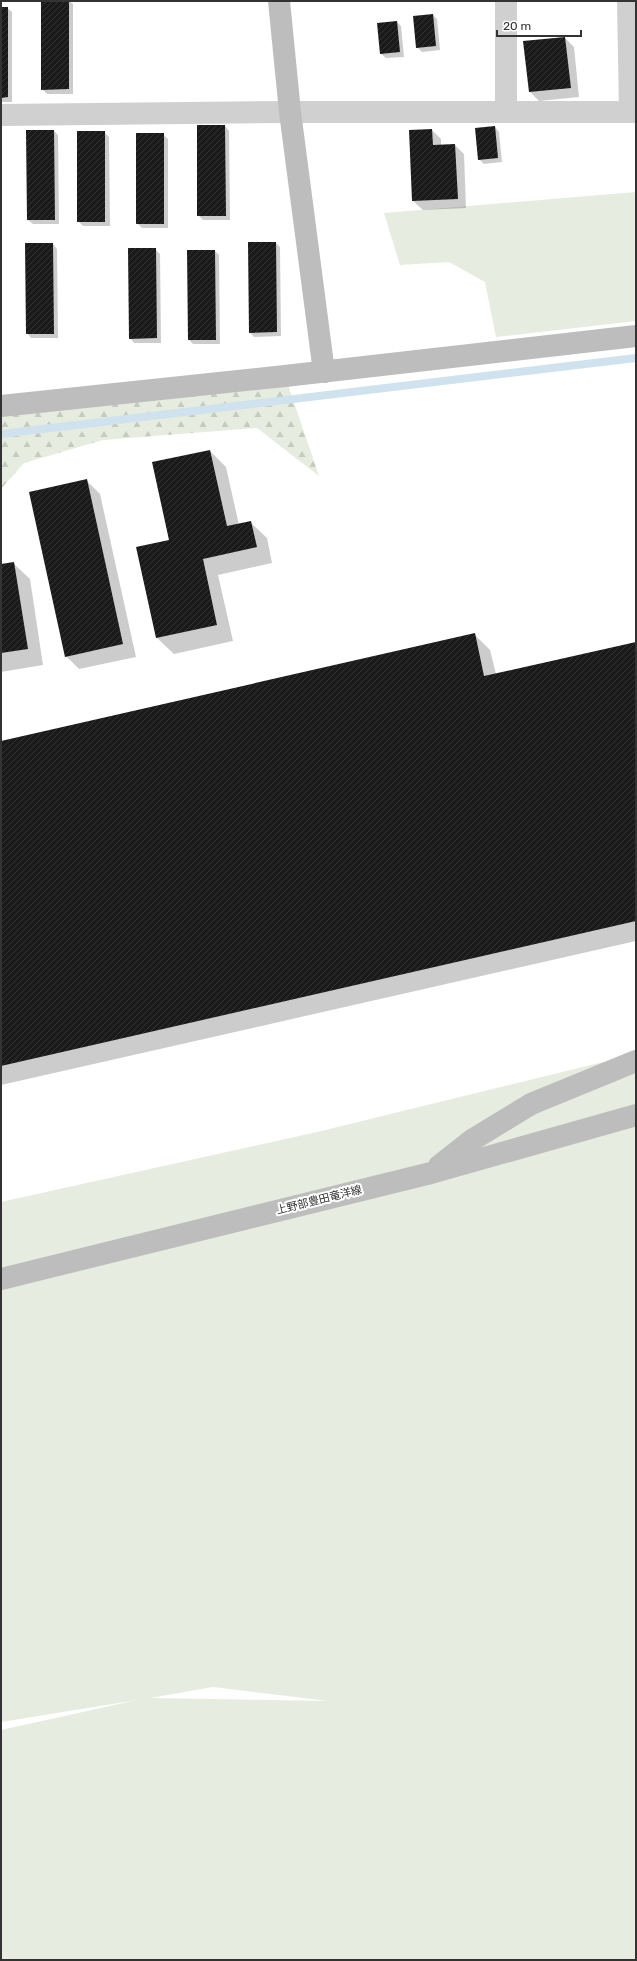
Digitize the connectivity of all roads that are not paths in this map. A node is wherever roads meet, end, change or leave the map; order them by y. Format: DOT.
graph roads {
  1 [pos="279,1"];
  2 [pos="506,1"];
  3 [pos="628,1"];
  4 [pos="506,111"];
  5 [pos="633,111"];
  6 [pos="290,112"];
  7 [pos="1,115"];
  8 [pos="636,336"];
  9 [pos="324,372"];
  10 [pos="1,406"];
  11 [pos="636,1061"];
  12 [pos="636,1116"];
  13 [pos="431,1173"];
  14 [pos="1,1279"];
  1 -- 6 [label="street"];
  2 -- 4 [label="street"];
  3 -- 5 [label="street"];
  4 -- 5 [label="street"];
  4 -- 6 [label="street"];
  6 -- 7 [label="street"];
  6 -- 9 [label="street"];
  8 -- 9 [label="street"];
  9 -- 10 [label="street"];
  11 -- 13 [label="street"];
  12 -- 13 [label="street, 上野部豊田竜洋線"];
  13 -- 14 [label="street, 上野部豊田竜洋線"];
}
